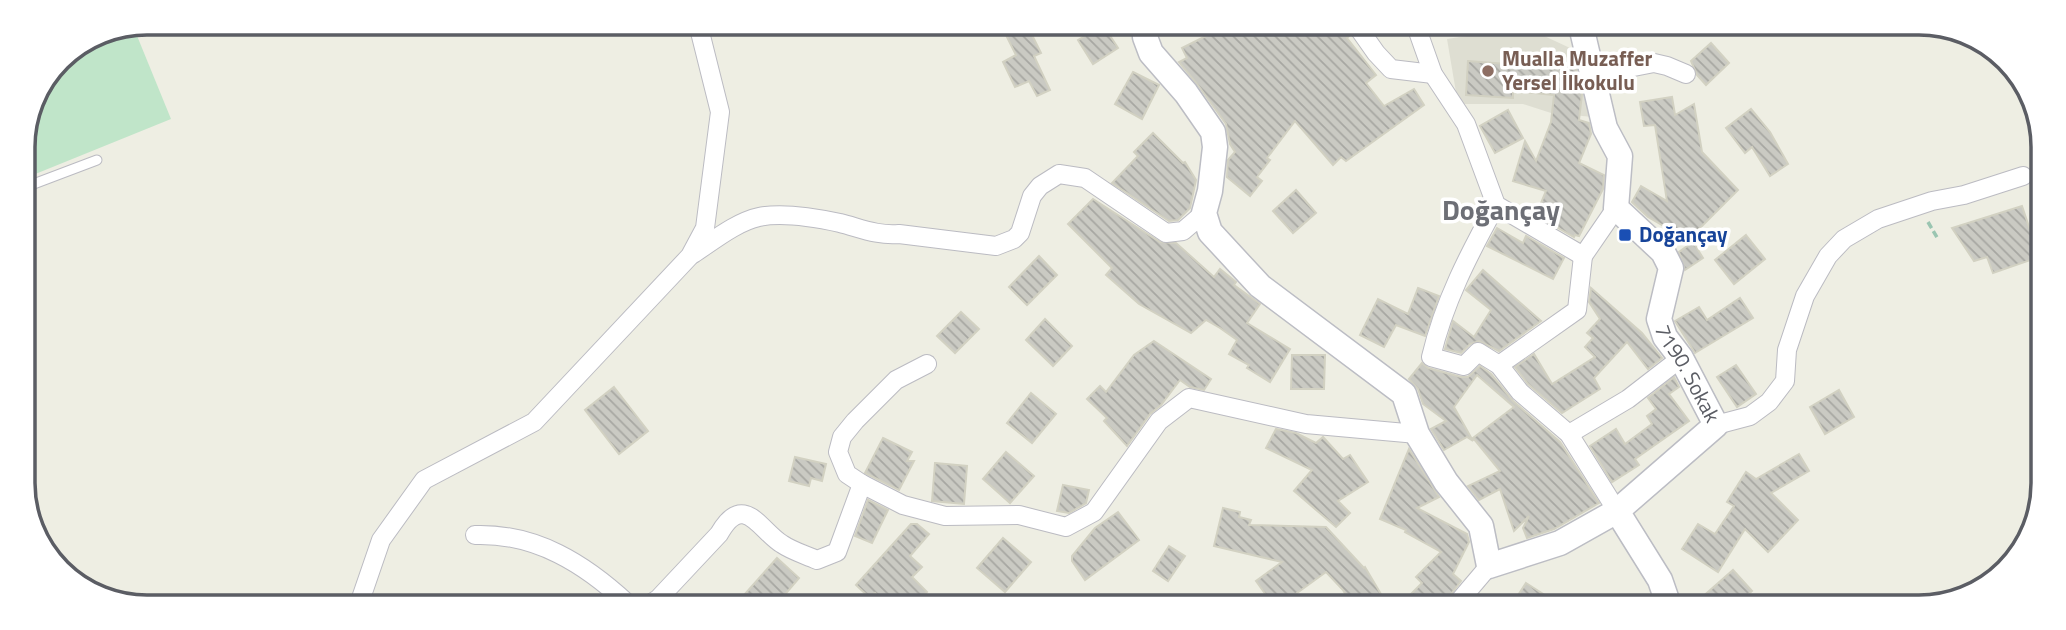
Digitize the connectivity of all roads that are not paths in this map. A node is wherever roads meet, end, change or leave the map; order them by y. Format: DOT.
graph roads {
  1 [pos="701,35"];
  2 [pos="1146,35"];
  3 [pos="1363,35"];
  4 [pos="1419,35"];
  5 [pos="1583,35"];
  6 [pos="1433,74"];
  7 [pos="1686,74"];
  8 [pos="1593,75"];
  9 [pos="97,160"];
  10 [pos="2023,176"];
  11 [pos="35,183"];
  12 [pos="1496,205"];
  13 [pos="1616,208"];
  14 [pos="1204,213"];
  15 [pos="690,256"];
  16 [pos="1583,256"];
  17 [pos="1681,358"];
  18 [pos="927,364"];
  19 [pos="1499,365"];
  20 [pos="1716,425"];
  21 [pos="1417,434"];
  22 [pos="1569,434"];
  23 [pos="862,484"];
  24 [pos="1617,511"];
  25 [pos="475,535"];
  26 [pos="1489,566"];
  27 [pos="362,595"];
  28 [pos="618,595"];
  29 [pos="659,595"];
  30 [pos="1464,595"];
  31 [pos="1665,595"];
  1 -- 15 [label="street"];
  2 -- 14 [label="street"];
  3 -- 6 [label="street"];
  4 -- 6 [label="street"];
  5 -- 8 [label="street"];
  6 -- 12 [label="street"];
  7 -- 8 [label="street"];
  8 -- 13 [label="street"];
  9 -- 11 [label="lane"];
  10 -- 20 [label="street"];
  12 -- 16 [label="street"];
  12 -- 19 [label="street"];
  13 -- 16 [label="street"];
  13 -- 17 [label="street, 7190. Sokak"];
  14 -- 15 [label="street"];
  14 -- 21 [label="street"];
  15 -- 27 [label="street"];
  16 -- 19 [label="street"];
  17 -- 20 [label="street, 7190. Sokak"];
  17 -- 22 [label="street"];
  18 -- 23 [label="street"];
  19 -- 22 [label="street"];
  20 -- 24 [label="street, 7190. Sokak"];
  21 -- 23 [label="street"];
  21 -- 26 [label="street"];
  22 -- 24 [label="street"];
  23 -- 29 [label="street"];
  24 -- 26 [label="street, 7190. Sokak"];
  24 -- 31 [label="street"];
  25 -- 28 [label="street"];
  26 -- 30 [label="street"];
}
